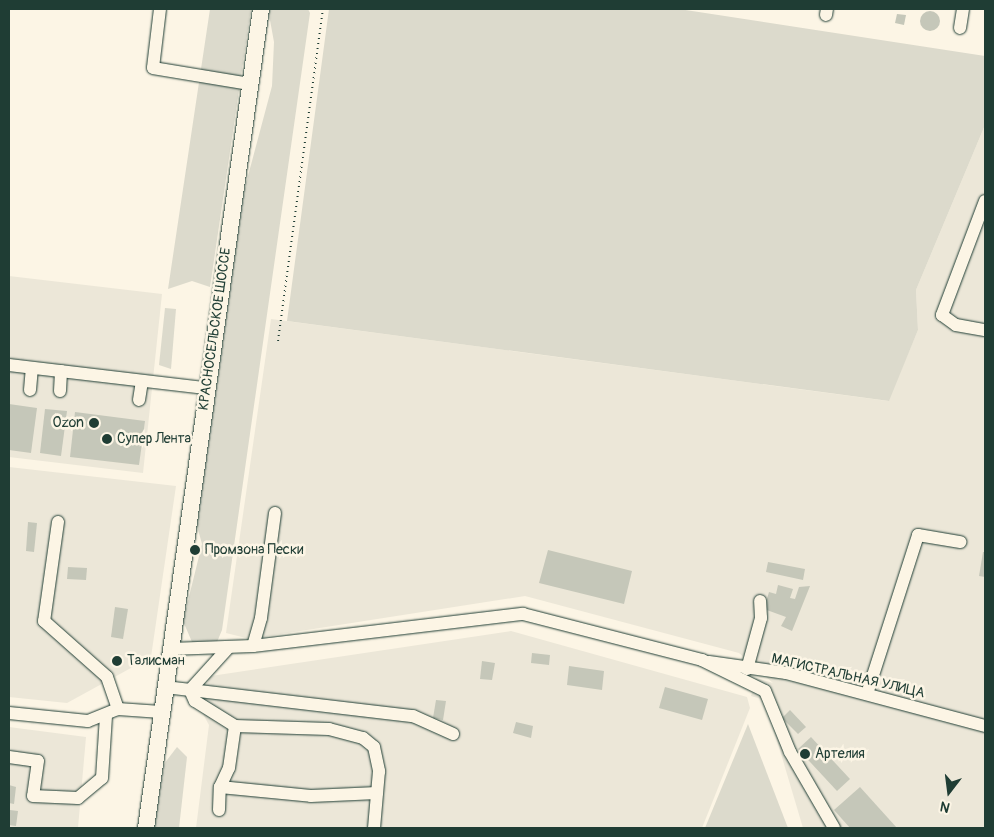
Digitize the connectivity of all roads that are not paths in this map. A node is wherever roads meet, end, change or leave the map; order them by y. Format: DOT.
graph roads {
  1 [pos="160,9"];
  2 [pos="261,9"];
  3 [pos="963,9"];
  4 [pos="960,28"];
  5 [pos="250,84"];
  6 [pos="985,201"];
  7 [pos="985,330"];
  8 [pos="9,365"];
  9 [pos="32,368"];
  10 [pos="61,371"];
  11 [pos="142,381"];
  12 [pos="206,388"];
  13 [pos="30,390"];
  14 [pos="60,392"];
  15 [pos="139,400"];
  16 [pos="275,513"];
  17 [pos="58,522"];
  18 [pos="960,542"];
  19 [pos="760,602"];
  20 [pos="253,646"];
  21 [pos="229,647"];
  22 [pos="170,649"];
  23 [pos="702,660"];
  24 [pos="747,668"];
  25 [pos="165,687"];
  26 [pos="190,690"];
  27 [pos="867,694"];
  28 [pos="118,709"];
  29 [pos="161,712"];
  30 [pos="9,713"];
  31 [pos="106,716"];
  32 [pos="235,726"];
  33 [pos="985,726"];
  34 [pos="453,734"];
  35 [pos="9,757"];
  36 [pos="220,787"];
  37 [pos="377,792"];
  38 [pos="219,810"];
  39 [pos="146,828"];
  40 [pos="374,828"];
  41 [pos="834,828"];
  1 -- 5 [label="street"];
  2 -- 5 [label="main road, КРАСНОСЕЛЬСКОЕ ШОССЕ"];
  3 -- 4 [label="street"];
  5 -- 12 [label="main road, КРАСНОСЕЛЬСКОЕ ШОССЕ"];
  6 -- 7 [label="street"];
  8 -- 9 [label="street"];
  9 -- 10 [label="street"];
  9 -- 13 [label="street"];
  10 -- 11 [label="street"];
  10 -- 14 [label="street"];
  11 -- 12 [label="street"];
  11 -- 15 [label="street"];
  12 -- 22 [label="main road, КРАСНОСЕЛЬСКОЕ ШОССЕ"];
  16 -- 20 [label="street"];
  17 -- 28 [label="street"];
  18 -- 27 [label="street"];
  19 -- 24 [label="street"];
  20 -- 21 [label="street"];
  20 -- 23 [label="street"];
  21 -- 22 [label="street"];
  21 -- 26 [label="street"];
  22 -- 25 [label="main road, КРАСНОСЕЛЬСКОЕ ШОССЕ"];
  23 -- 24 [label="street, МАГИСТРАЛЬНАЯ УЛИЦА"];
  23 -- 41 [label="street"];
  24 -- 27 [label="street, МАГИСТРАЛЬНАЯ УЛИЦА"];
  25 -- 26 [label="street"];
  25 -- 29 [label="main road, КРАСНОСЕЛЬСКОЕ ШОССЕ"];
  26 -- 32 [label="street"];
  26 -- 34 [label="street"];
  27 -- 33 [label="street, МАГИСТРАЛЬНАЯ УЛИЦА"];
  28 -- 29 [label="street"];
  28 -- 31 [label="street"];
  29 -- 39 [label="main road, КРАСНОСЕЛЬСКОЕ ШОССЕ"];
  30 -- 31 [label="street"];
  31 -- 35 [label="street"];
  32 -- 36 [label="street"];
  32 -- 37 [label="street"];
  36 -- 37 [label="street"];
  36 -- 38 [label="street"];
  37 -- 40 [label="street"];
}
